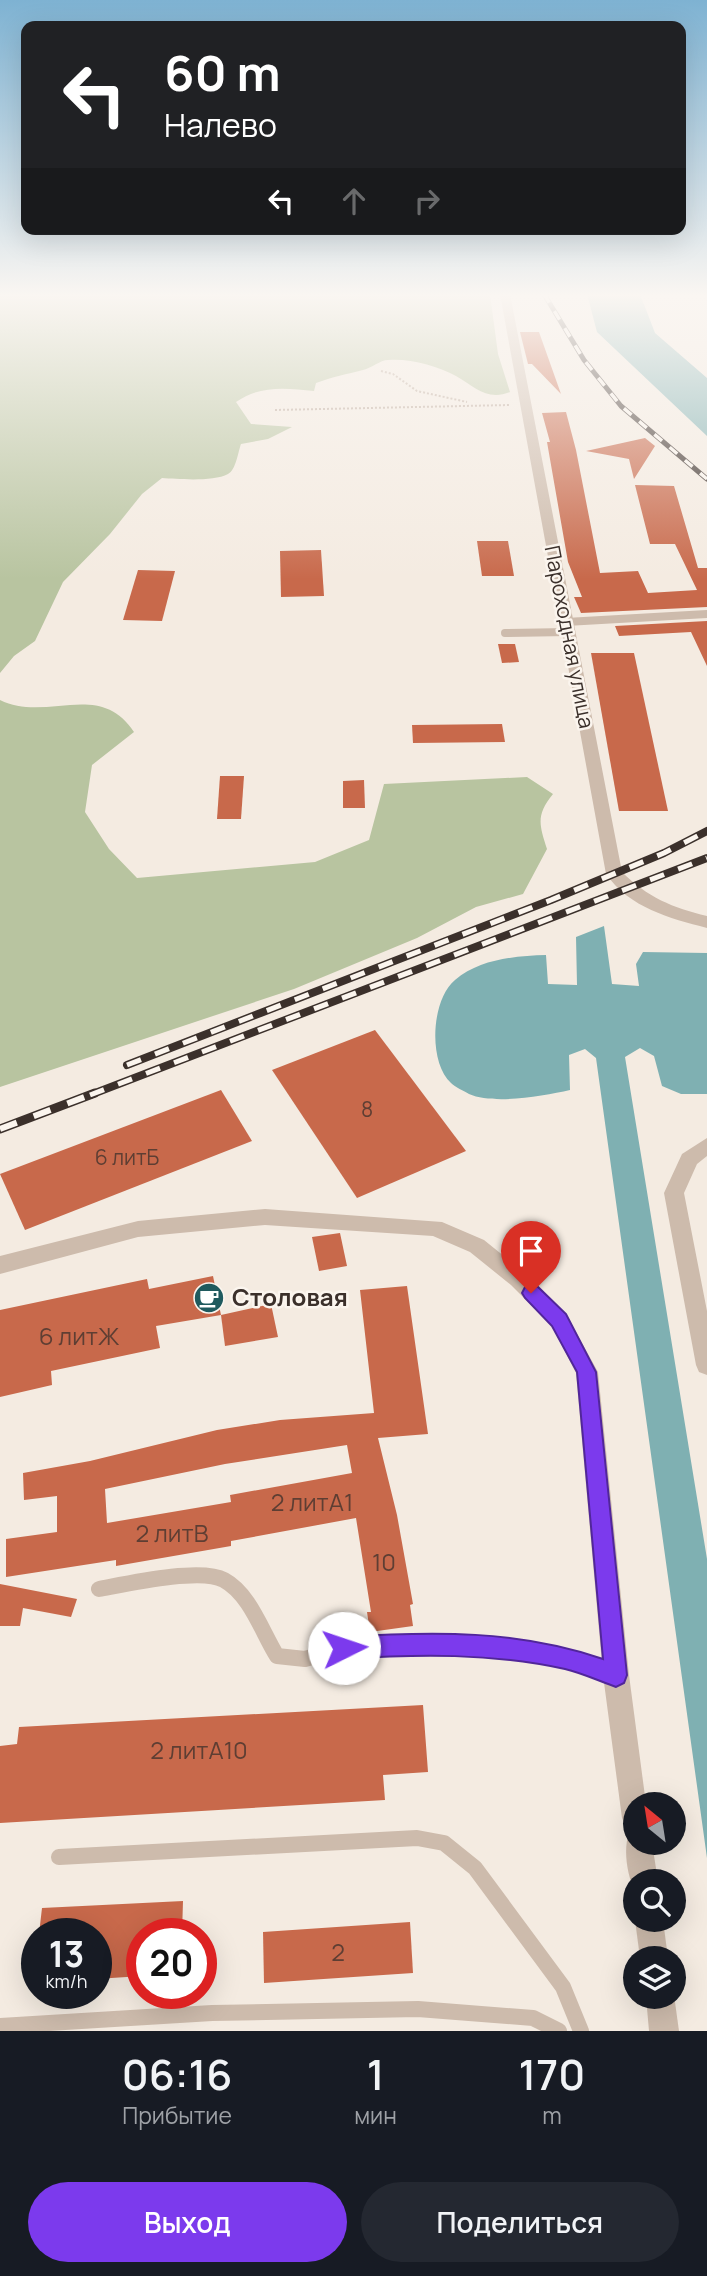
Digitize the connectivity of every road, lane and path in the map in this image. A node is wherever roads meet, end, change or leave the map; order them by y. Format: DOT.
graph roads {
  1 [pos="412,389"];
  2 [pos="523,389"];
  3 [pos="472,403"];
  4 [pos="526,405"];
  5 [pos="275,410"];
  6 [pos="707,614"];
  7 [pos="567,627"];
  8 [pos="505,633"];
  9 [pos="707,922"];
  10 [pos="707,1145"];
  11 [pos="0,1265"];
  12 [pos="707,1366"];
  13 [pos="99,1589"];
  14 [pos="616,1675"];
  15 [pos="632,1792"];
  16 [pos="59,1857"];
  17 [pos="661,2009"];
  18 [pos="0,2026"];
  19 [pos="559,2031"];
  20 [pos="581,2031"];
  21 [pos="664,2031"];
  1 -- 3 [label="path"];
  2 -- 4 [label="street, Пароходная улица"];
  3 -- 4 [label="path"];
  3 -- 5 [label="path"];
  4 -- 7 [label="street, Пароходная улица"];
  6 -- 7 [label="lane"];
  7 -- 8 [label="lane"];
  7 -- 9 [label="street, Пароходная улица"];
  10 -- 12 [label="street"];
  11 -- 14 [label="street"];
  13 -- 14 [label="lane"];
  14 -- 15 [label="street"];
  16 -- 20 [label="lane"];
  17 -- 21 [label="street"];
  18 -- 19 [label="lane"];
}
